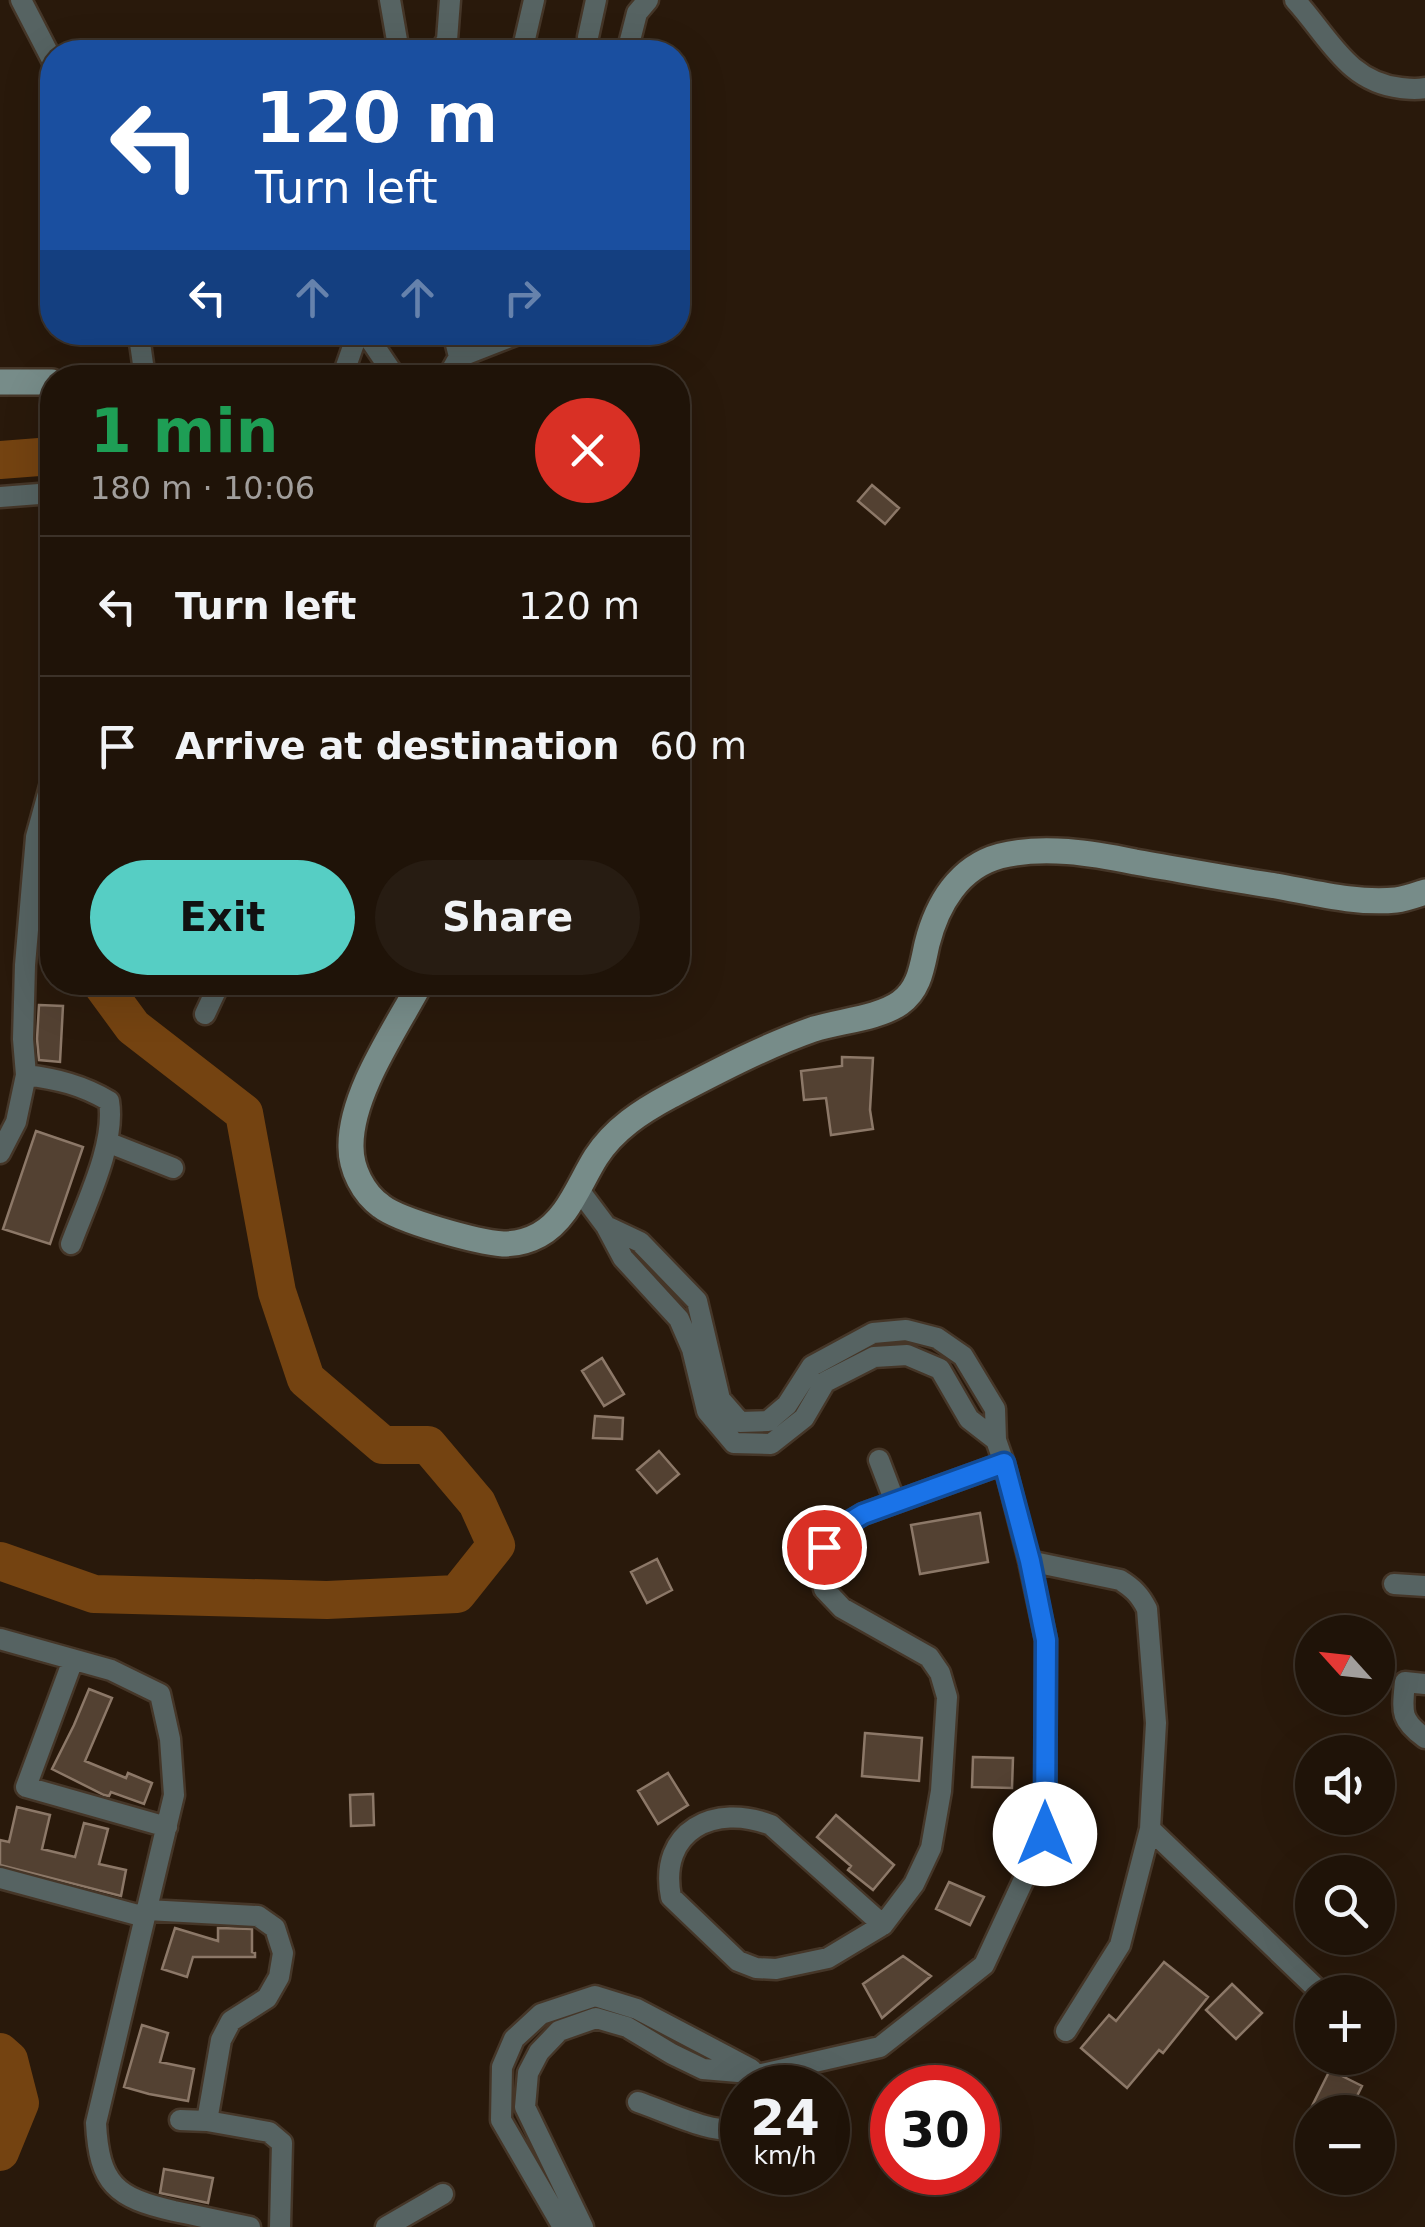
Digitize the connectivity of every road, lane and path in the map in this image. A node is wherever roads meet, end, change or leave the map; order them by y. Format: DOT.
graph roads {
  1 [pos="21,0"];
  2 [pos="390,0"];
  3 [pos="450,0"];
  4 [pos="534,0"];
  5 [pos="596,0"];
  6 [pos="648,0"];
  7 [pos="1295,0"];
  8 [pos="588,37"];
  9 [pos="42,40"];
  10 [pos="397,40"];
  11 [pos="447,40"];
  12 [pos="525,40"];
  13 [pos="629,40"];
  14 [pos="1425,88"];
  15 [pos="371,345"];
  16 [pos="456,345"];
  17 [pos="488,345"];
  18 [pos="459,356"];
  19 [pos="386,365"];
  20 [pos="454,365"];
  21 [pos="0,382"];
  22 [pos="40,382"];
  23 [pos="40,494"];
  24 [pos="0,497"];
  25 [pos="40,822"];
  26 [pos="1425,892"];
  27 [pos="214,995"];
  28 [pos="414,995"];
  29 [pos="206,1014"];
  30 [pos="26,1075"];
  31 [pos="108,1142"];
  32 [pos="0,1153"];
  33 [pos="172,1168"];
  34 [pos="579,1190"];
  35 [pos="606,1226"];
  36 [pos="71,1244"];
  37 [pos="698,1301"];
  38 [pos="679,1319"];
  39 [pos="996,1440"];
  40 [pos="878,1460"];
  41 [pos="1004,1463"];
  42 [pos="895,1502"];
  43 [pos="1030,1561"];
  44 [pos="1394,1584"];
  45 [pos="1425,1586"];
  46 [pos="0,1638"];
  47 [pos="73,1660"];
  48 [pos="1415,1683"];
  49 [pos="1425,1738"];
  50 [pos="167,1827"];
  51 [pos="1150,1829"];
  52 [pos="0,1878"];
  53 [pos="146,1914"];
  54 [pos="883,1925"];
  55 [pos="1302,1975"];
  56 [pos="1066,2032"];
  57 [pos="734,2065"];
  58 [pos="818,2065"];
  59 [pos="720,2072"];
  60 [pos="638,2102"];
  61 [pos="180,2120"];
  62 [pos="207,2120"];
  63 [pos="720,2129"];
  64 [pos="443,2194"];
  65 [pos="250,2227"];
  66 [pos="280,2227"];
  67 [pos="386,2227"];
  68 [pos="563,2227"];
  69 [pos="582,2227"];
  1 -- 9 [label="street"];
  2 -- 10 [label="street"];
  3 -- 11 [label="street"];
  4 -- 12 [label="street"];
  5 -- 8 [label="street"];
  6 -- 13 [label="street"];
  7 -- 14 [label="street"];
  15 -- 19 [label="street"];
  16 -- 18 [label="street"];
  17 -- 18 [label="street"];
  18 -- 20 [label="street"];
  21 -- 22 [label="main road"];
  23 -- 24 [label="street"];
  25 -- 30 [label="street"];
  26 -- 34 [label="main road"];
  27 -- 29 [label="street"];
  28 -- 34 [label="main road"];
  30 -- 31 [label="street"];
  30 -- 32 [label="street"];
  31 -- 33 [label="street"];
  31 -- 36 [label="street"];
  34 -- 35 [label="street"];
  35 -- 37 [label="street"];
  35 -- 38 [label="street"];
  37 -- 38 [label="street"];
  37 -- 39 [label="street"];
  38 -- 39 [label="street"];
  39 -- 41 [label="street"];
  40 -- 42 [label="street"];
  41 -- 42 [label="street"];
  41 -- 43 [label="street"];
  42 -- 54 [label="street"];
  43 -- 51 [label="street"];
  43 -- 58 [label="street"];
  44 -- 45 [label="street"];
  46 -- 47 [label="street"];
  47 -- 50 [label="street"];
  47 -- 50 [label="street"];
  48 -- 49 [label="street"];
  50 -- 53 [label="street"];
  51 -- 55 [label="street"];
  51 -- 56 [label="street"];
  52 -- 53 [label="street"];
  53 -- 62 [label="street"];
  53 -- 65 [label="street"];
  54 -- 54 [label="street"];
  57 -- 68 [label="street"];
  59 -- 69 [label="street"];
  60 -- 63 [label="street"];
  61 -- 62 [label="street"];
  62 -- 66 [label="street"];
  64 -- 67 [label="street"];
}
